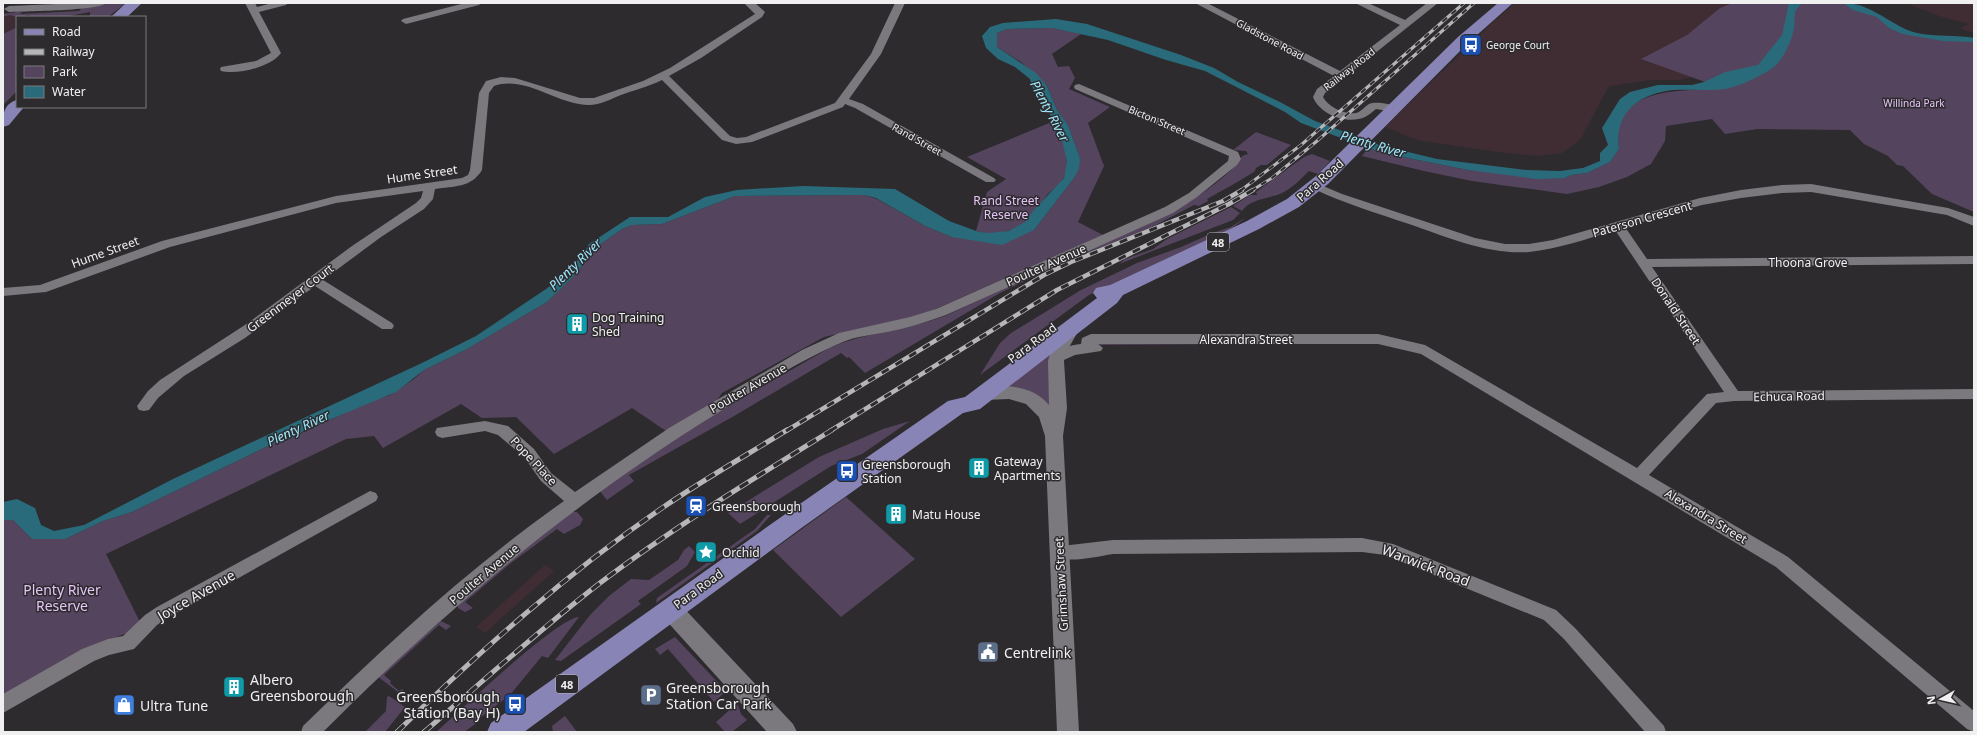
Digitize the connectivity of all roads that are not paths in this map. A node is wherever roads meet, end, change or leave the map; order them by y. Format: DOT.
graph roads {
  1 [pos="101,3"];
  2 [pos="134,3"];
  3 [pos="283,3"];
  4 [pos="476,3"];
  5 [pos="749,3"];
  6 [pos="900,3"];
  7 [pos="1200,3"];
  8 [pos="1360,3"];
  9 [pos="1433,3"];
  10 [pos="1506,3"];
  11 [pos="253,7"];
  12 [pos="5,9"];
  13 [pos="119,16"];
  14 [pos="406,21"];
  15 [pos="1406,24"];
  16 [pos="225,69"];
  17 [pos="663,76"];
  18 [pos="1341,76"];
  19 [pos="1079,87"];
  20 [pos="843,100"];
  21 [pos="16,106"];
  22 [pos="1394,109"];
  23 [pos="3,122"];
  24 [pos="1240,153"];
  25 [pos="990,180"];
  26 [pos="1316,186"];
  27 [pos="430,187"];
  28 [pos="1974,222"];
  29 [pos="1617,225"];
  30 [pos="1974,260"];
  31 [pos="1643,263"];
  32 [pos="314,280"];
  33 [pos="1116,290"];
  34 [pos="3,292"];
  35 [pos="387,326"];
  36 [pos="1072,328"];
  37 [pos="1057,358"];
  38 [pos="985,394"];
  39 [pos="1974,394"];
  40 [pos="1734,396"];
  41 [pos="144,406"];
  42 [pos="956,407"];
  43 [pos="442,432"];
  44 [pos="1054,436"];
  45 [pos="1639,476"];
  46 [pos="370,497"];
  47 [pos="576,502"];
  48 [pos="1059,548"];
  49 [pos="670,610"];
  50 [pos="3,704"];
  51 [pos="1970,716"];
  52 [pos="310,732"];
  53 [pos="501,732"];
  54 [pos="784,732"];
  55 [pos="1068,732"];
  56 [pos="1657,732"];
  1 -- 12 [label="street"];
  2 -- 13 [label="main road"];
  3 -- 11 [label="street"];
  4 -- 14 [label="street"];
  5 -- 17 [label="street, Hume Street"];
  6 -- 20 [label="street"];
  7 -- 18 [label="street, Gladstone Road"];
  8 -- 15 [label="street"];
  9 -- 15 [label="street, Railway Road"];
  10 -- 22 [label="main road, Para Road / 48"];
  11 -- 16 [label="street"];
  15 -- 18 [label="street, Railway Road"];
  17 -- 20 [label="street"];
  17 -- 27 [label="street, Hume Street"];
  18 -- 22 [label="street, Railway Road"];
  19 -- 24 [label="street, Bicton Street"];
  20 -- 25 [label="street, Rand Street"];
  21 -- 23 [label="main road"];
  22 -- 26 [label="main road, Para Road / 48"];
  24 -- 47 [label="street, Poulter Avenue"];
  26 -- 29 [label="street, Paterson Crescent"];
  26 -- 33 [label="main road, Para Road / 48"];
  27 -- 32 [label="street, Greenmeyer Court"];
  27 -- 34 [label="street, Hume Street"];
  28 -- 29 [label="street, Paterson Crescent"];
  29 -- 31 [label="street, Donald Street"];
  30 -- 31 [label="street, Thoona Grove"];
  31 -- 40 [label="street, Donald Street"];
  32 -- 35 [label="street"];
  32 -- 41 [label="street, Greenmeyer Court"];
  33 -- 36 [label="main road, Para Road / 48"];
  33 -- 42 [label="main road, Para Road / 48"];
  36 -- 37 [label="street, Grimshaw Street"];
  36 -- 38 [label="main road, Para Road / 48"];
  37 -- 44 [label="street, Grimshaw Street"];
  37 -- 45 [label="street, Alexandra Street"];
  38 -- 42 [label="main road, Para Road / 48"];
  38 -- 44 [label="street, Grimshaw Street"];
  39 -- 40 [label="street, Echuca Road"];
  40 -- 45 [label="street, Echuca Road"];
  42 -- 49 [label="main road, Para Road / 48"];
  43 -- 47 [label="street, Pope Place"];
  44 -- 48 [label="street, Grimshaw Street"];
  45 -- 51 [label="street, Alexandra Street"];
  46 -- 50 [label="street, Joyce Avenue"];
  47 -- 52 [label="street, Poulter Avenue"];
  48 -- 55 [label="street, Grimshaw Street"];
  48 -- 56 [label="street, Warwick Road"];
  49 -- 53 [label="main road, Para Road / 48"];
  49 -- 54 [label="main road"];
}
